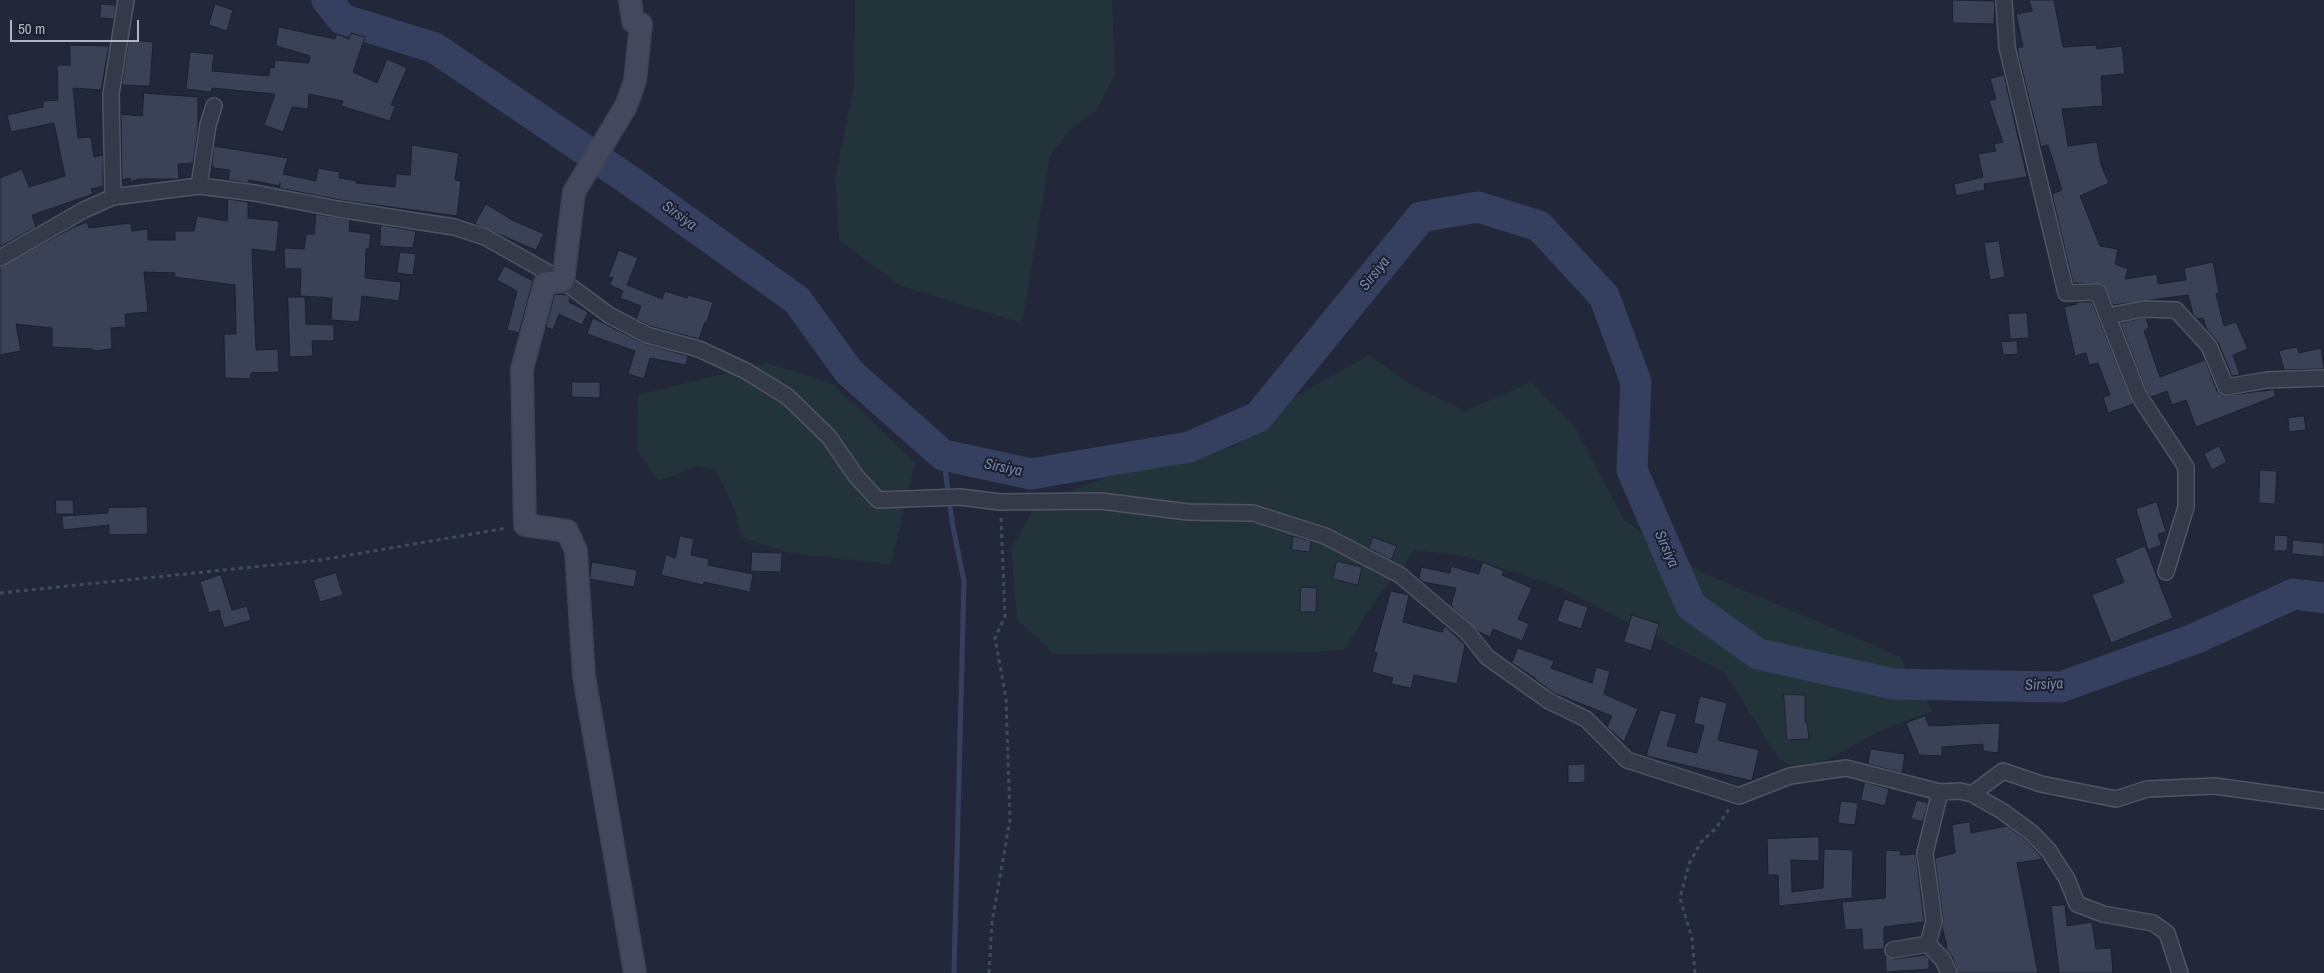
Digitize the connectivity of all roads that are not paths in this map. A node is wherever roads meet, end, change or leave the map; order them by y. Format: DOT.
graph roads {
  1 [pos="126,0"];
  2 [pos="630,0"];
  3 [pos="2004,0"];
  4 [pos="214,106"];
  5 [pos="199,186"];
  6 [pos="113,197"];
  7 [pos="0,258"];
  8 [pos="563,281"];
  9 [pos="2107,316"];
  10 [pos="2324,378"];
  11 [pos="2166,572"];
  12 [pos="1940,792"];
  13 [pos="1972,794"];
  14 [pos="2324,800"];
  15 [pos="1928,944"];
  16 [pos="1892,950"];
  17 [pos="635,973"];
  18 [pos="1949,973"];
  19 [pos="2180,973"];
  1 -- 6 [label="street"];
  2 -- 8 [label="street"];
  3 -- 9 [label="street"];
  4 -- 5 [label="street"];
  5 -- 6 [label="street"];
  5 -- 8 [label="street"];
  6 -- 7 [label="street"];
  8 -- 12 [label="street"];
  8 -- 17 [label="street"];
  9 -- 10 [label="street"];
  9 -- 11 [label="street"];
  12 -- 13 [label="street"];
  12 -- 15 [label="street"];
  13 -- 14 [label="street"];
  13 -- 19 [label="street"];
  15 -- 16 [label="street"];
  15 -- 18 [label="street"];
}
